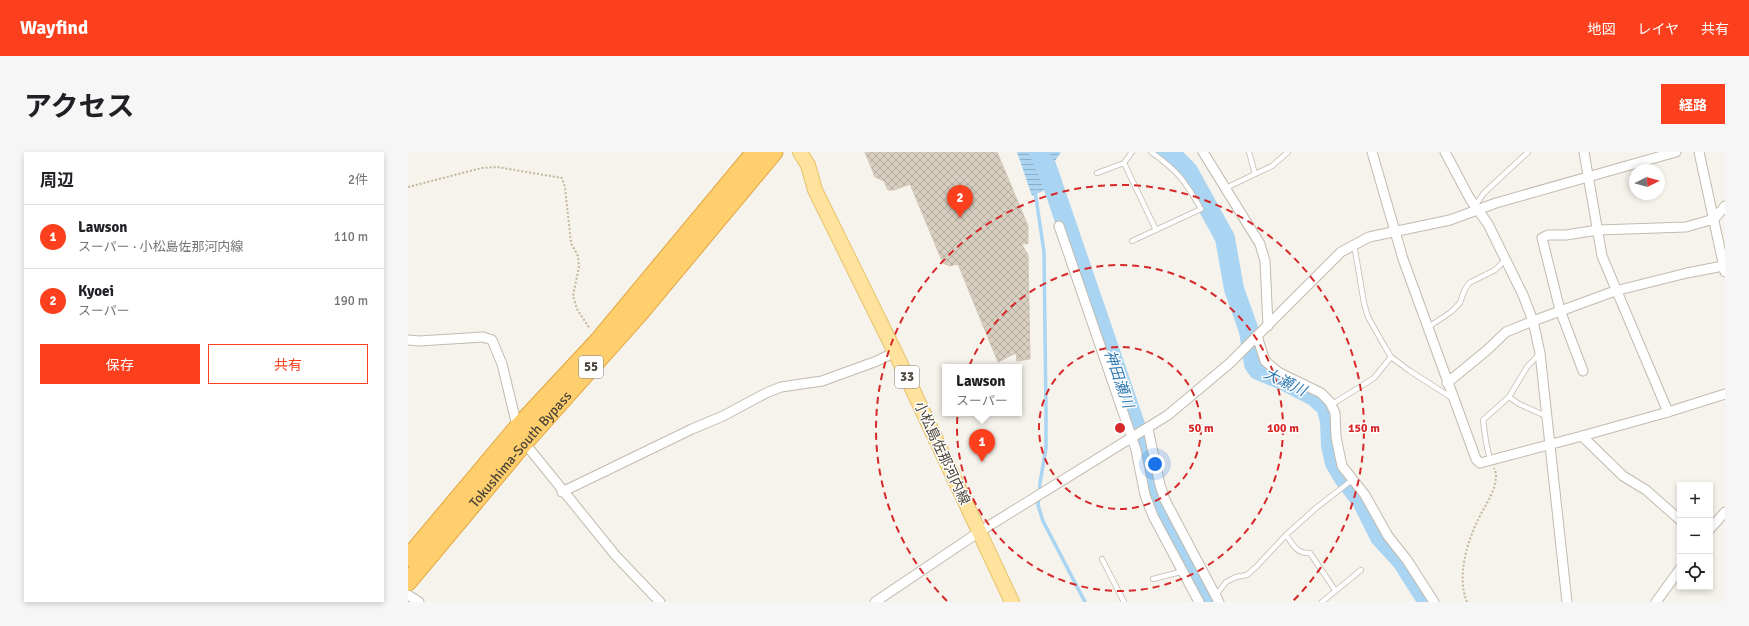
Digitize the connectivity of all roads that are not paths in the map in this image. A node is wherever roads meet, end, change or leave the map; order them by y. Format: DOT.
graph roads {
  1 [pos="754,152"];
  2 [pos="774,152"];
  3 [pos="800,152"];
  4 [pos="1132,152"];
  5 [pos="1151,152"];
  6 [pos="1204,152"];
  7 [pos="1249,152"];
  8 [pos="1288,152"];
  9 [pos="1372,152"];
  10 [pos="1445,152"];
  11 [pos="1528,152"];
  12 [pos="1584,152"];
  13 [pos="1676,152"];
  14 [pos="1700,152"];
  15 [pos="1124,162"];
  16 [pos="1097,173"];
  17 [pos="1255,174"];
  18 [pos="1589,176"];
  19 [pos="1226,188"];
  20 [pos="1725,206"];
  21 [pos="1476,208"];
  22 [pos="1714,219"];
  23 [pos="1059,226"];
  24 [pos="1156,230"];
  25 [pos="1598,230"];
  26 [pos="1395,231"];
  27 [pos="1132,241"];
  28 [pos="1354,244"];
  29 [pos="1505,260"];
  30 [pos="1724,269"];
  31 [pos="1615,291"];
  32 [pos="1560,310"];
  33 [pos="1533,320"];
  34 [pos="1268,326"];
  35 [pos="1427,328"];
  36 [pos="1256,338"];
  37 [pos="408,340"];
  38 [pos="895,352"];
  39 [pos="1540,353"];
  40 [pos="1391,357"];
  41 [pos="1583,371"];
  42 [pos="1447,383"];
  43 [pos="1725,394"];
  44 [pos="1509,397"];
  45 [pos="1452,398"];
  46 [pos="1331,405"];
  47 [pos="1668,412"];
  48 [pos="1547,416"];
  49 [pos="517,428"];
  50 [pos="1146,430"];
  51 [pos="1133,436"];
  52 [pos="1582,436"];
  53 [pos="524,443"];
  54 [pos="1550,444"];
  55 [pos="1490,460"];
  56 [pos="1351,481"];
  57 [pos="562,492"];
  58 [pos="1725,512"];
  59 [pos="1678,518"];
  60 [pos="1713,526"];
  61 [pos="979,532"];
  62 [pos="1286,535"];
  63 [pos="408,558"];
  64 [pos="1102,559"];
  65 [pos="1361,570"];
  66 [pos="1184,571"];
  67 [pos="1677,573"];
  68 [pos="1153,580"];
  69 [pos="408,582"];
  70 [pos="1335,590"];
  71 [pos="408,595"];
  72 [pos="1217,599"];
  73 [pos="1428,600"];
  74 [pos="419,602"];
  75 [pos="660,602"];
  76 [pos="875,602"];
  77 [pos="1012,602"];
  78 [pos="1124,602"];
  79 [pos="1199,602"];
  80 [pos="1322,602"];
  81 [pos="1566,602"];
  82 [pos="1656,602"];
  1 -- 49 [label="highway, Tokushima-South Bypass / 55"];
  2 -- 53 [label="highway, Tokushima-South Bypass / 55"];
  3 -- 38 [label="main road, 小松島佐那河内線 / 33"];
  4 -- 15 [label="lane"];
  5 -- 24 [label="lane"];
  6 -- 19 [label="street"];
  7 -- 17 [label="lane"];
  8 -- 17 [label="lane"];
  9 -- 26 [label="street"];
  10 -- 21 [label="street"];
  11 -- 21 [label="lane"];
  12 -- 18 [label="street"];
  13 -- 18 [label="street"];
  14 -- 22 [label="street"];
  15 -- 16 [label="lane"];
  15 -- 24 [label="lane"];
  17 -- 19 [label="lane"];
  18 -- 21 [label="street"];
  18 -- 25 [label="street"];
  19 -- 34 [label="street"];
  20 -- 22 [label="street"];
  21 -- 26 [label="street"];
  21 -- 29 [label="street"];
  22 -- 25 [label="street"];
  22 -- 30 [label="street"];
  23 -- 51 [label="street"];
  24 -- 27 [label="lane"];
  25 -- 31 [label="street"];
  25 -- 32 [label="street"];
  26 -- 28 [label="street"];
  26 -- 35 [label="street"];
  28 -- 34 [label="street"];
  28 -- 40 [label="lane"];
  29 -- 33 [label="street"];
  29 -- 35 [label="lane"];
  30 -- 31 [label="street"];
  31 -- 32 [label="street"];
  31 -- 47 [label="street"];
  32 -- 33 [label="street"];
  32 -- 41 [label="street"];
  33 -- 39 [label="street"];
  33 -- 42 [label="street"];
  34 -- 36 [label="street"];
  35 -- 42 [label="street"];
  36 -- 46 [label="street"];
  36 -- 50 [label="street"];
  37 -- 49 [label="street"];
  38 -- 57 [label="street"];
  38 -- 61 [label="main road, 小松島佐那河内線 / 33"];
  39 -- 44 [label="lane"];
  39 -- 48 [label="street"];
  40 -- 45 [label="lane"];
  40 -- 46 [label="lane"];
  42 -- 45 [label="street"];
  43 -- 47 [label="street"];
  44 -- 48 [label="lane"];
  44 -- 55 [label="lane"];
  45 -- 55 [label="street"];
  46 -- 56 [label="street"];
  47 -- 52 [label="street"];
  48 -- 54 [label="street"];
  49 -- 53 [label="street"];
  49 -- 63 [label="highway, Tokushima-South Bypass / 55"];
  50 -- 51 [label="street"];
  50 -- 72 [label="street"];
  51 -- 61 [label="street"];
  51 -- 66 [label="street"];
  52 -- 54 [label="street"];
  52 -- 59 [label="street"];
  53 -- 57 [label="street"];
  53 -- 69 [label="highway, Tokushima-South Bypass / 55"];
  54 -- 55 [label="street"];
  54 -- 81 [label="street"];
  56 -- 62 [label="lane"];
  56 -- 73 [label="street"];
  57 -- 75 [label="street"];
  58 -- 60 [label="street"];
  61 -- 76 [label="street"];
  61 -- 77 [label="main road, 小松島佐那河内線 / 33"];
  62 -- 70 [label="lane"];
  62 -- 72 [label="lane"];
  64 -- 78 [label="lane"];
  65 -- 70 [label="lane"];
  66 -- 68 [label="lane"];
  66 -- 79 [label="street"];
  67 -- 82 [label="street"];
  70 -- 80 [label="lane"];
  71 -- 74 [label="street"];
}
